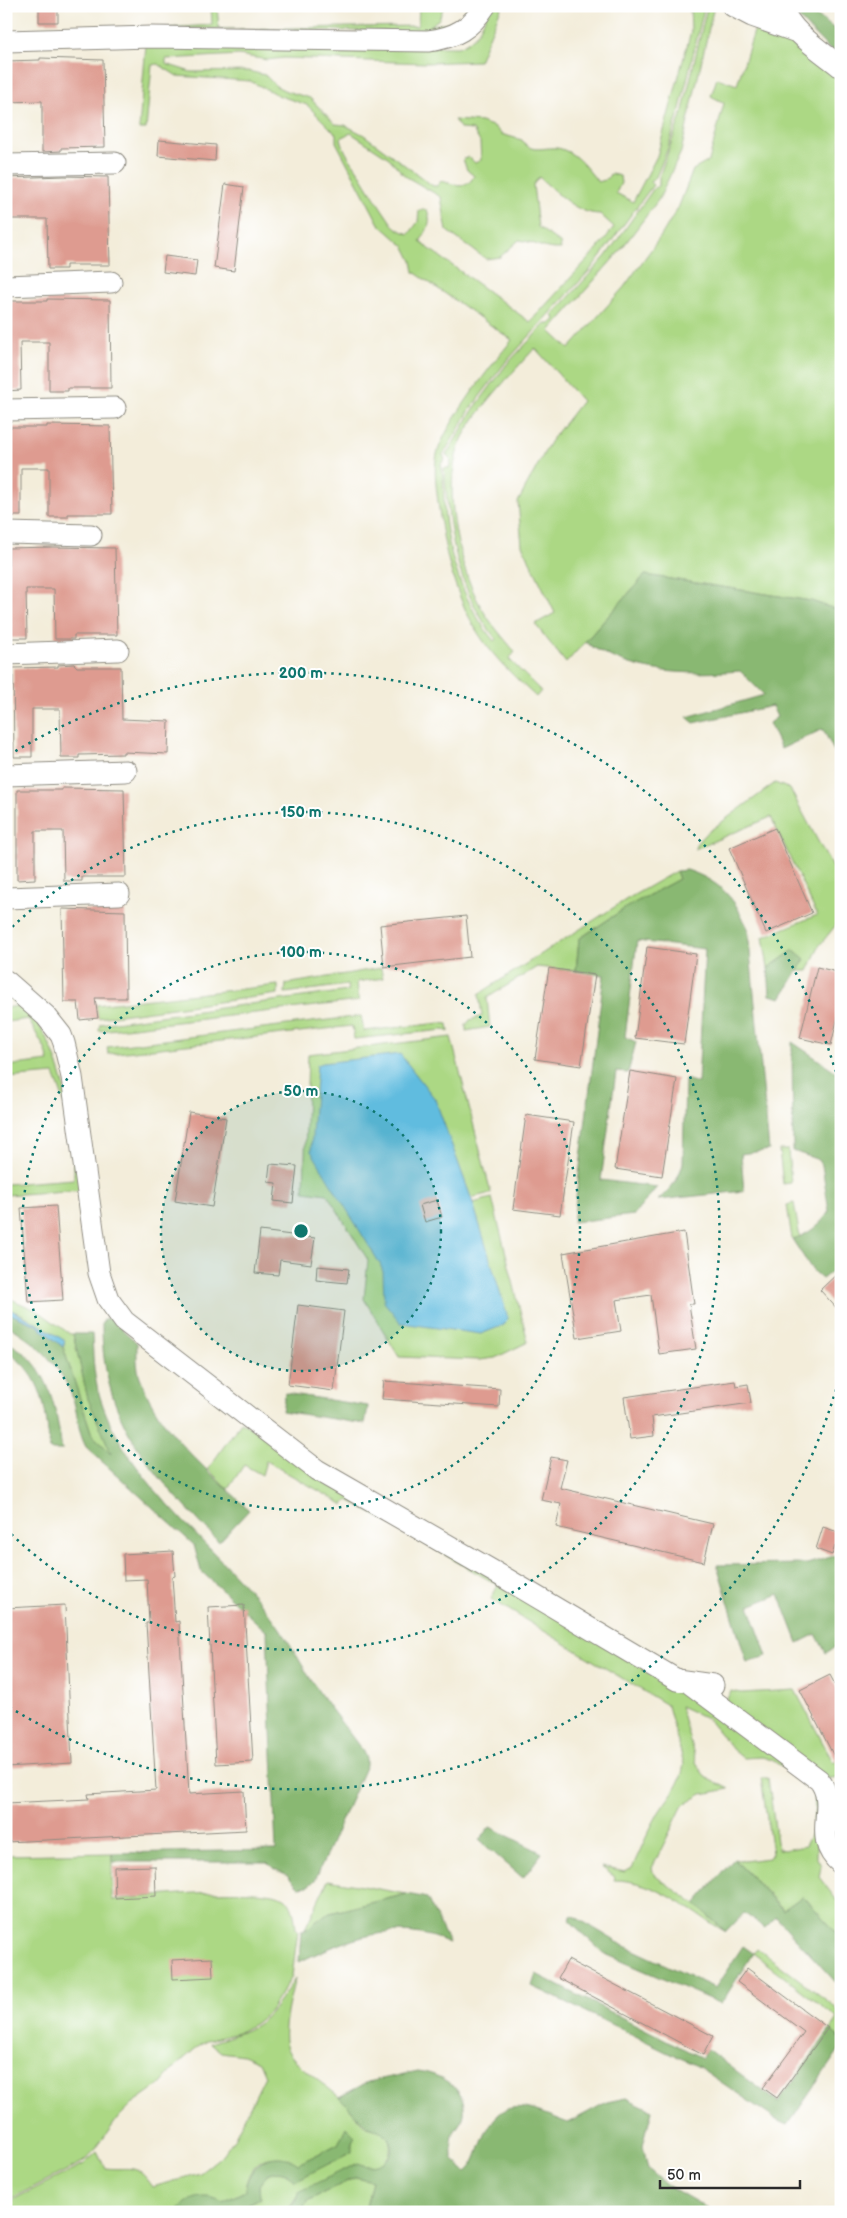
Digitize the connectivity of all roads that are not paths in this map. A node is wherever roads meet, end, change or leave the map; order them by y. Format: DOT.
graph roads {
  1 [pos="485,6"];
  2 [pos="733,6"];
  3 [pos="781,6"];
  4 [pos="797,32"];
  5 [pos="6,41"];
  6 [pos="841,67"];
  7 [pos="115,163"];
  8 [pos="6,165"];
  9 [pos="111,282"];
  10 [pos="6,286"];
  11 [pos="115,408"];
  12 [pos="6,410"];
  13 [pos="6,532"];
  14 [pos="91,535"];
  15 [pos="118,650"];
  16 [pos="6,654"];
  17 [pos="126,771"];
  18 [pos="6,775"];
  19 [pos="119,894"];
  20 [pos="6,898"];
  21 [pos="6,981"];
  22 [pos="688,1682"];
  23 [pos="713,1684"];
  24 [pos="841,1864"];
  1 -- 5 [label="street"];
  2 -- 4 [label="street"];
  3 -- 4 [label="street"];
  4 -- 6 [label="street"];
  7 -- 8 [label="street"];
  9 -- 10 [label="street"];
  11 -- 12 [label="street"];
  13 -- 14 [label="street"];
  15 -- 16 [label="street"];
  17 -- 18 [label="street"];
  19 -- 20 [label="street"];
  21 -- 22 [label="street"];
  22 -- 23 [label="street"];
  22 -- 24 [label="street"];
}
